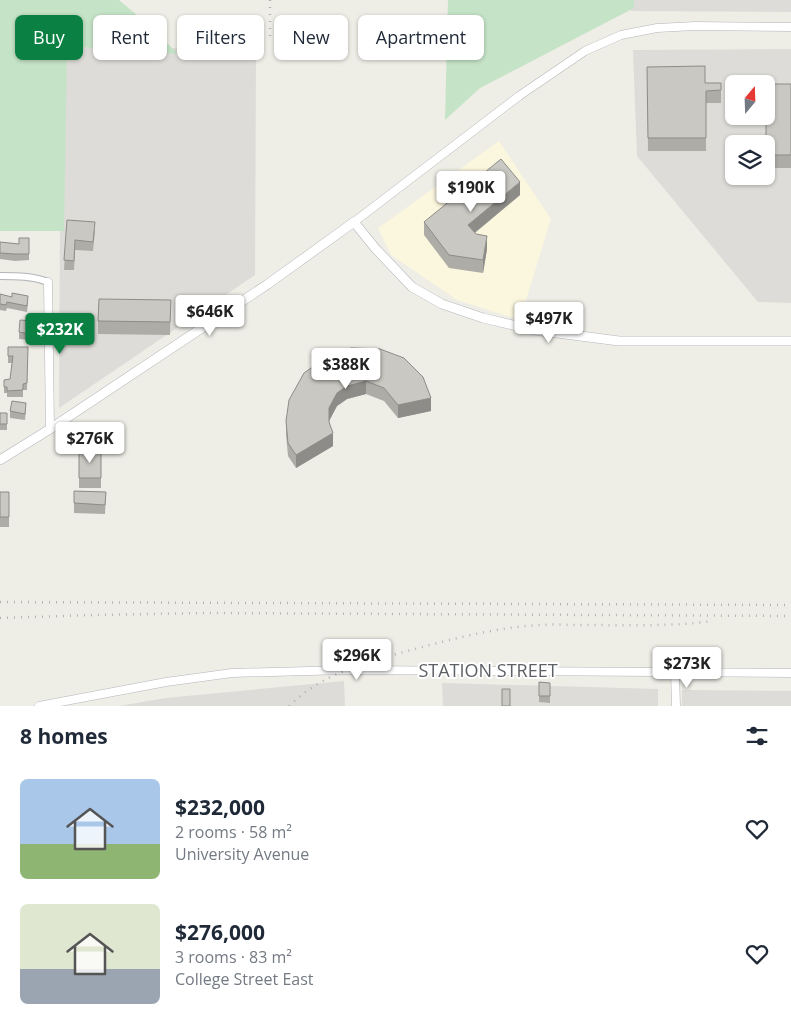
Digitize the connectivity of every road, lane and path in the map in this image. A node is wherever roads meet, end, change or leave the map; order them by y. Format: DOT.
graph roads {
  1 [pos="791,26"];
  2 [pos="354,222"];
  3 [pos="0,276"];
  4 [pos="48,282"];
  5 [pos="791,341"];
  6 [pos="50,429"];
  7 [pos="0,460"];
  8 [pos="675,672"];
  9 [pos="791,673"];
  10 [pos="39,706"];
  11 [pos="676,706"];
  1 -- 2 [label="street"];
  2 -- 5 [label="main road"];
  2 -- 6 [label="main road"];
  3 -- 4 [label="street"];
  4 -- 6 [label="street"];
  6 -- 7 [label="main road"];
  8 -- 9 [label="street, STATION STREET"];
  8 -- 10 [label="street, STATION STREET"];
  8 -- 11 [label="street"];
}
